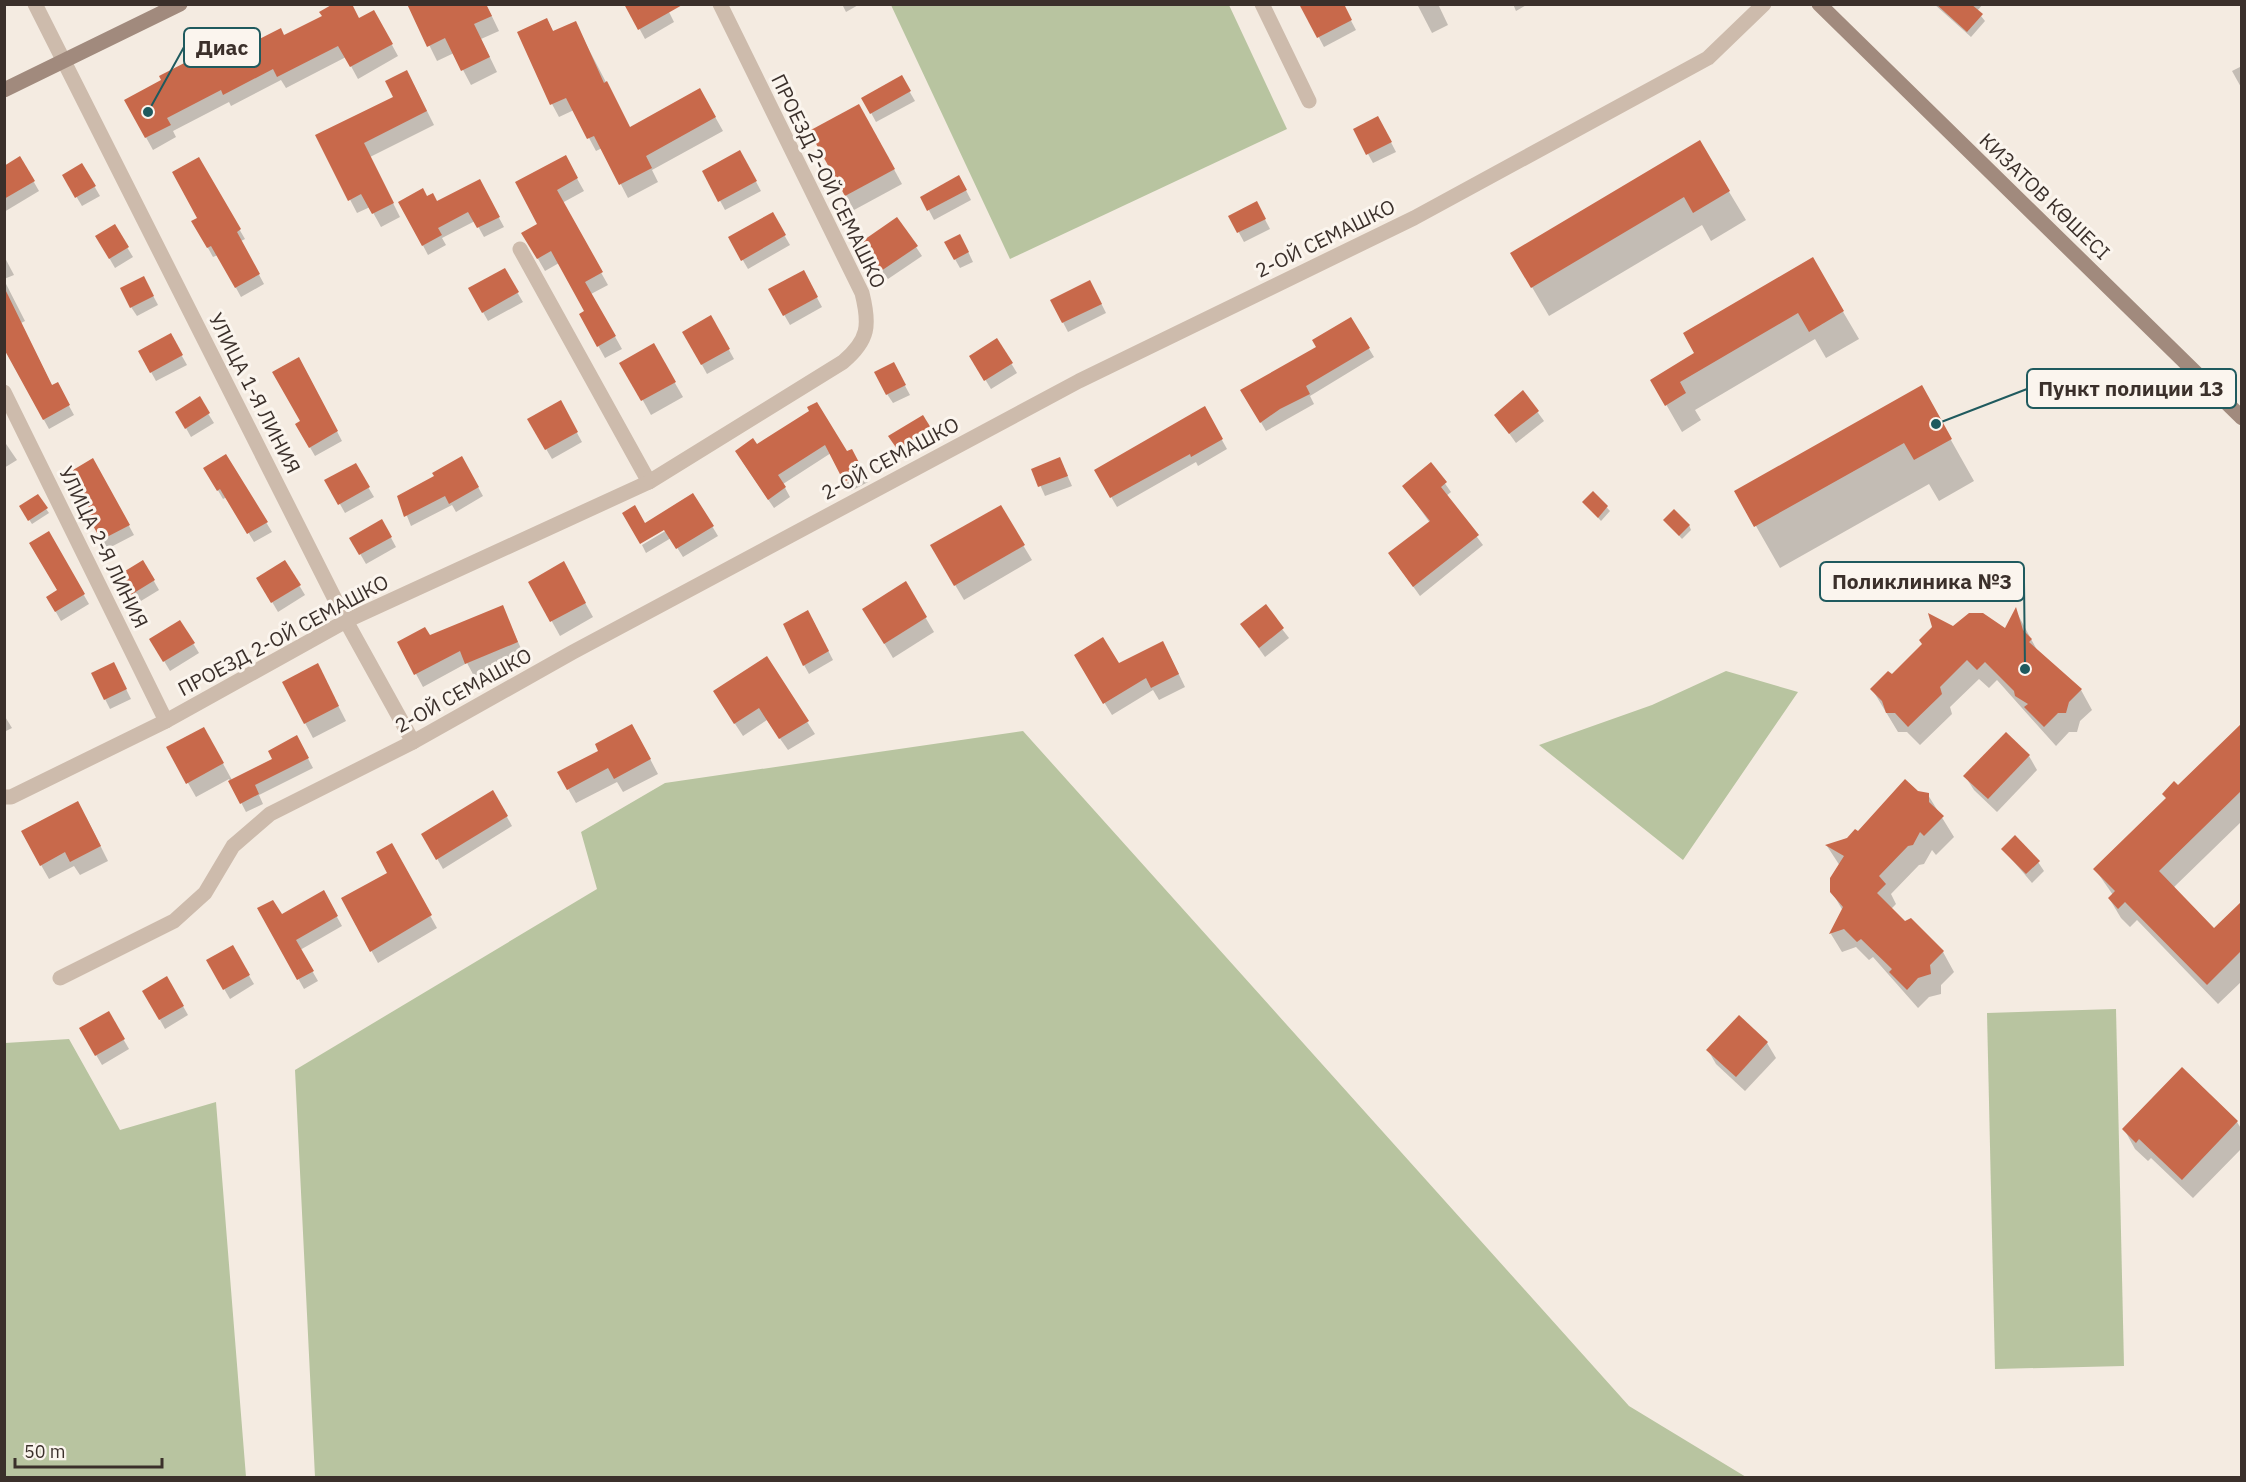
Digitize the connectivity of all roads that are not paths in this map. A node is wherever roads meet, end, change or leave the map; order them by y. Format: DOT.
graph roads {
  1 [pos="34,4"];
  2 [pos="180,4"];
  3 [pos="720,4"];
  4 [pos="1262,4"];
  5 [pos="1764,4"];
  6 [pos="1819,4"];
  7 [pos="63,60"];
  8 [pos="4,90"];
  9 [pos="1310,101"];
  10 [pos="520,249"];
  11 [pos="4,392"];
  12 [pos="2241,418"];
  13 [pos="649,482"];
  14 [pos="346,621"];
  15 [pos="166,721"];
  16 [pos="413,742"];
  17 [pos="4,797"];
  18 [pos="60,978"];
  1 -- 7 [label="street, УЛИЦА 1-Я ЛИНИЯ"];
  2 -- 7 [label="main road"];
  3 -- 13 [label="street, ПРОЕЗД 2-ОЙ СЕМАШКО"];
  4 -- 9 [label="street"];
  5 -- 16 [label="street, 2-ОЙ СЕМАШКО"];
  6 -- 12 [label="main road, КИЗАТОВ КӨШЕСІ"];
  7 -- 8 [label="main road"];
  7 -- 14 [label="street, УЛИЦА 1-Я ЛИНИЯ"];
  10 -- 13 [label="street"];
  11 -- 15 [label="street, УЛИЦА 2-Я ЛИНИЯ"];
  13 -- 14 [label="street, ПРОЕЗД 2-ОЙ СЕМАШКО"];
  14 -- 15 [label="street, ПРОЕЗД 2-ОЙ СЕМАШКО"];
  14 -- 16 [label="street, УЛИЦА 1-Я ЛИНИЯ"];
  15 -- 17 [label="street, ПРОЕЗД 2-ОЙ СЕМАШКО"];
  16 -- 18 [label="street, 2-ОЙ СЕМАШКО"];
}
